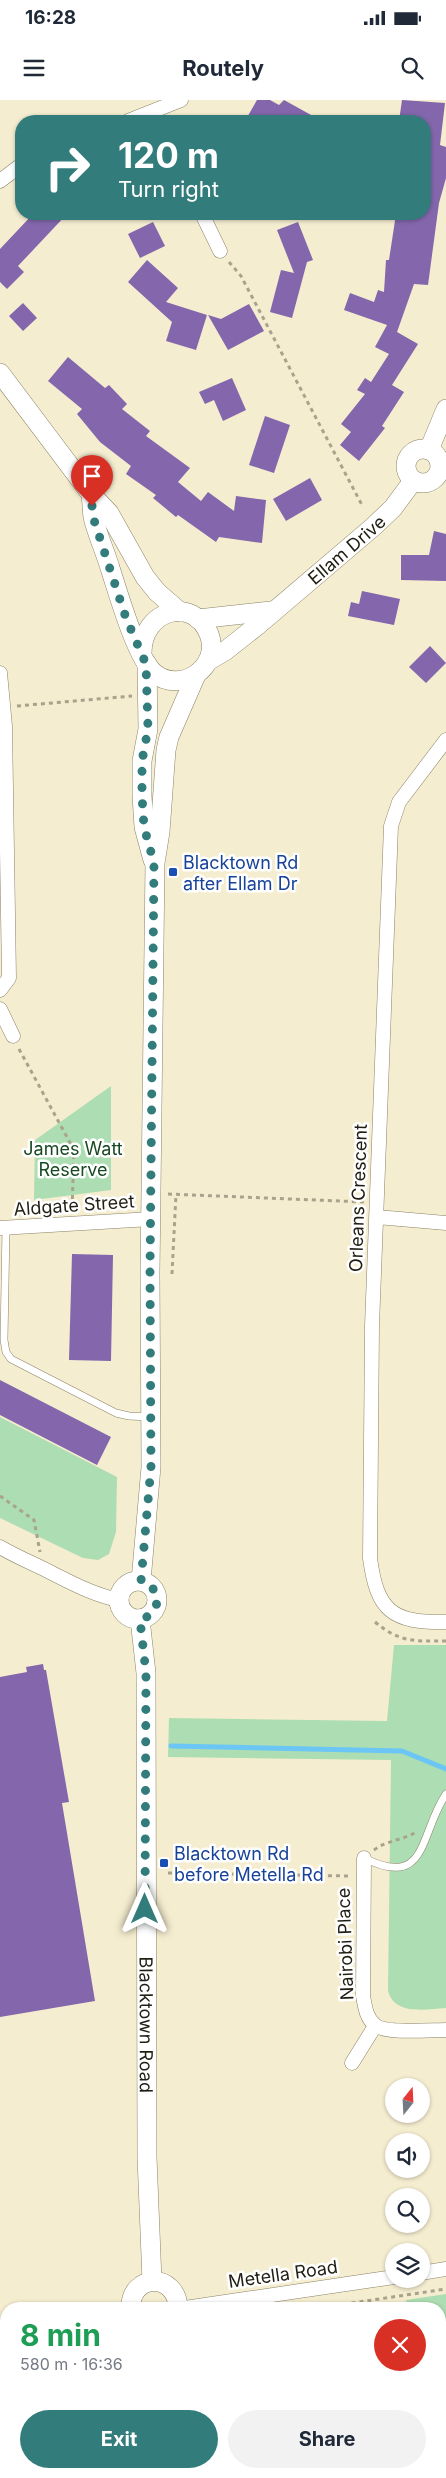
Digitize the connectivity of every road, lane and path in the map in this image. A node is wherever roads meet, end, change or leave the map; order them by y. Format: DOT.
graph roads {
  1 [pos="181,100"];
  2 [pos="158,115"];
  3 [pos="15,170"];
  4 [pos="0,181"];
  5 [pos="205,220"];
  6 [pos="220,252"];
  7 [pos="0,373"];
  8 [pos="446,409"];
  9 [pos="429,450"];
  10 [pos="442,475"];
  11 [pos="413,481"];
  12 [pos="91,494"];
  13 [pos="362,505"];
  14 [pos="271,611"];
  15 [pos="180,612"];
  16 [pos="198,619"];
  17 [pos="144,659"];
  18 [pos="208,661"];
  19 [pos="0,673"];
  20 [pos="196,676"];
  21 [pos="146,695"];
  22 [pos="4,707"];
  23 [pos="3,726"];
  24 [pos="446,740"];
  25 [pos="154,863"];
  26 [pos="0,990"];
  27 [pos="0,1009"];
  28 [pos="13,1036"];
  29 [pos="151,1194"];
  30 [pos="176,1194"];
  31 [pos="377,1203"];
  32 [pos="377,1218"];
  33 [pos="151,1219"];
  34 [pos="446,1223"];
  35 [pos="71,1224"];
  36 [pos="3,1228"];
  37 [pos="172,1274"];
  38 [pos="152,1417"];
  39 [pos="0,1496"];
  40 [pos="0,1547"];
  41 [pos="6,1556"];
  42 [pos="42,1568"];
  43 [pos="141,1581"];
  44 [pos="119,1600"];
  45 [pos="140,1620"];
  46 [pos="375,1622"];
  47 [pos="446,1622"];
  48 [pos="446,1641"];
  49 [pos="446,1794"];
  50 [pos="430,1822"];
  51 [pos="364,1858"];
  52 [pos="168,1873"];
  53 [pos="362,1877"];
  54 [pos="375,2026"];
  55 [pos="446,2030"];
  56 [pos="352,2063"];
  57 [pos="446,2269"];
  58 [pos="430,2272"];
  59 [pos="385,2278"];
  60 [pos="152,2281"];
  61 [pos="446,2289"];
  62 [pos="132,2302"];
  63 [pos="178,2302"];
  64 [pos="225,2302"];
  65 [pos="359,2302"];
  1 -- 2 [label="street"];
  3 -- 4 [label="street"];
  5 -- 6 [label="street"];
  6 -- 13 [label="path"];
  7 -- 12 [label="main road"];
  8 -- 9 [label="main road"];
  9 -- 10 [label="main road"];
  9 -- 11 [label="main road"];
  10 -- 11 [label="main road"];
  11 -- 14 [label="main road, Ellam Drive"];
  12 -- 15 [label="main road"];
  12 -- 17 [label="main road"];
  14 -- 16 [label="main road, Ellam Drive"];
  14 -- 18 [label="main road, Ellam Drive"];
  15 -- 16 [label="main road"];
  15 -- 17 [label="main road"];
  16 -- 18 [label="main road"];
  17 -- 20 [label="main road"];
  17 -- 21 [label="main road"];
  18 -- 20 [label="main road"];
  19 -- 22 [label="street"];
  20 -- 25 [label="main road"];
  21 -- 22 [label="path"];
  21 -- 25 [label="main road"];
  22 -- 23 [label="street"];
  23 -- 26 [label="street"];
  24 -- 31 [label="street, Orleans Crescent"];
  25 -- 29 [label="main road"];
  27 -- 28 [label="street"];
  28 -- 35 [label="path"];
  29 -- 30 [label="path"];
  29 -- 33 [label="main road"];
  30 -- 31 [label="path"];
  30 -- 37 [label="path"];
  31 -- 32 [label="street, Orleans Crescent"];
  32 -- 34 [label="street"];
  32 -- 47 [label="street, Orleans Crescent"];
  33 -- 35 [label="street, Aldgate Street"];
  33 -- 38 [label="main road"];
  35 -- 36 [label="street, Aldgate Street"];
  36 -- 38 [label="lane"];
  38 -- 43 [label="main road"];
  39 -- 42 [label="path"];
  40 -- 41 [label="street"];
  41 -- 42 [label="street"];
  42 -- 44 [label="street"];
  43 -- 44 [label="main road"];
  43 -- 45 [label="main road"];
  44 -- 45 [label="main road"];
  45 -- 60 [label="main road, Blacktown Road"];
  46 -- 48 [label="path"];
  49 -- 50 [label="lane"];
  50 -- 51 [label="path"];
  50 -- 51 [label="lane"];
  51 -- 53 [label="street, Nairobi Place"];
  52 -- 53 [label="path"];
  53 -- 54 [label="street, Nairobi Place"];
  54 -- 55 [label="street"];
  54 -- 56 [label="street"];
  57 -- 58 [label="street"];
  59 -- 64 [label="street, Metella Road"];
  60 -- 62 [label="main road"];
  60 -- 63 [label="main road"];
  61 -- 65 [label="path"];
}
